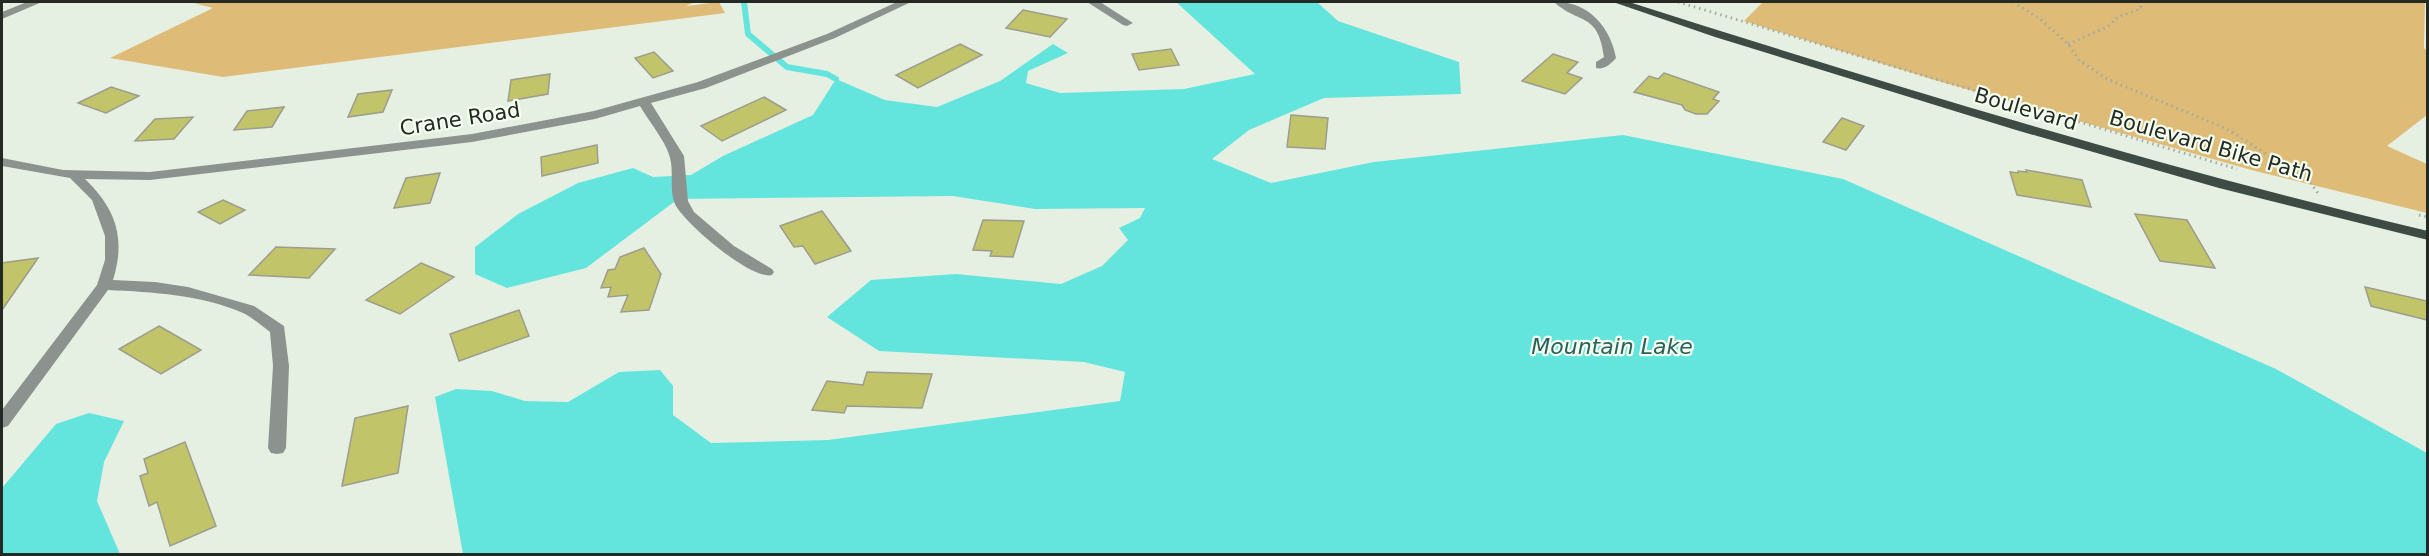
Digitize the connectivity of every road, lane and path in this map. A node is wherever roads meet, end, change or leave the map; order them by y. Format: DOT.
graph roads {
  1 [pos="36,2"];
  2 [pos="905,2"];
  3 [pos="1093,2"];
  4 [pos="1560,2"];
  5 [pos="1619,2"];
  6 [pos="1678,2"];
  7 [pos="2013,2"];
  8 [pos="2142,2"];
  9 [pos="2,16"];
  10 [pos="1126,23"];
  11 [pos="2068,44"];
  12 [pos="1600,65"];
  13 [pos="644,103"];
  14 [pos="2,162"];
  15 [pos="2238,170"];
  16 [pos="74,174"];
  17 [pos="2306,190"];
  18 [pos="2318,193"];
  19 [pos="2329,195"];
  20 [pos="2416,215"];
  21 [pos="2427,217"];
  22 [pos="2427,236"];
  23 [pos="767,272"];
  24 [pos="104,285"];
  25 [pos="9,403"];
  26 [pos="2,422"];
  27 [pos="276,448"];
  1 -- 9 [label="street"];
  2 -- 13 [label="street, Crane Road"];
  3 -- 10 [label="street"];
  4 -- 12 [label="street"];
  5 -- 22 [label="main road, Boulevard"];
  6 -- 15 [label="path, Boulevard Bike Path"];
  7 -- 11 [label="path"];
  8 -- 11 [label="path"];
  11 -- 18 [label="path"];
  13 -- 16 [label="street, Crane Road"];
  13 -- 23 [label="street"];
  14 -- 16 [label="street, Crane Road"];
  16 -- 24 [label="street"];
  17 -- 18 [label="path, Boulevard Bike Path"];
  18 -- 19 [label="path, Boulevard Bike Path"];
  20 -- 21 [label="path"];
  24 -- 25 [label="street"];
  24 -- 27 [label="street"];
  25 -- 26 [label="street"];
}
